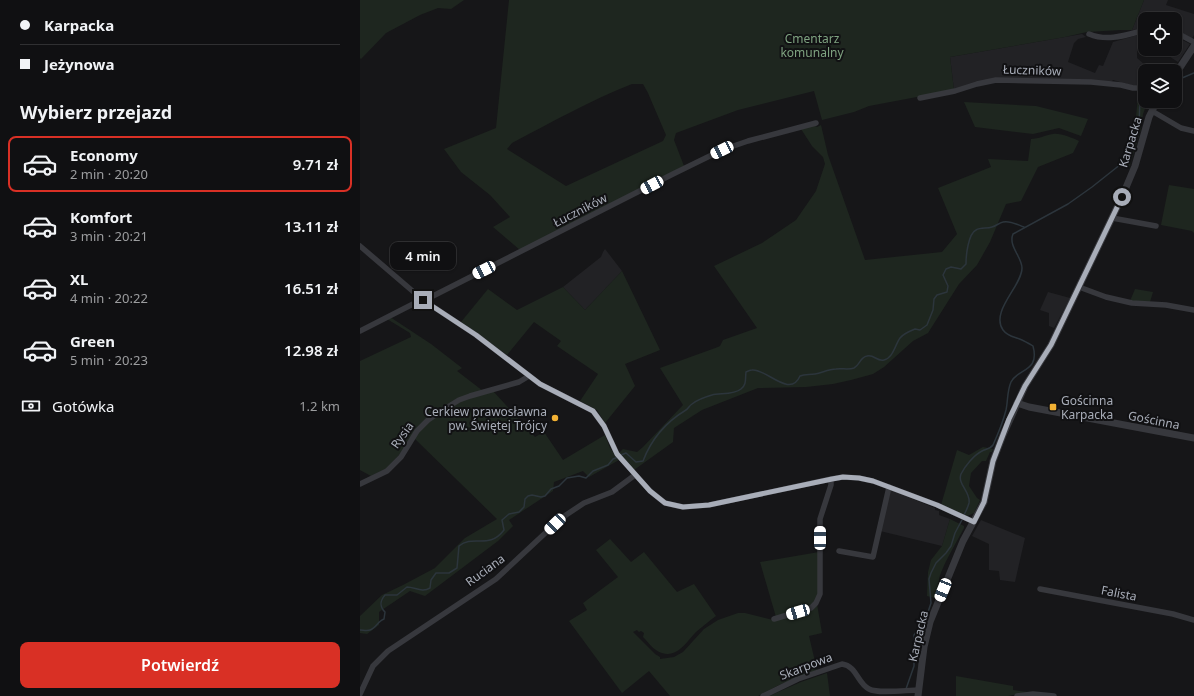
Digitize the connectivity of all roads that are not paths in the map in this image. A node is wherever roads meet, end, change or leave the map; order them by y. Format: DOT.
graph roads {
  1 [pos="1138,32"];
  2 [pos="1089,34"];
  3 [pos="1182,36"];
  4 [pos="1194,42"];
  5 [pos="1194,46"];
  6 [pos="1182,65"];
  7 [pos="1138,88"];
  8 [pos="920,98"];
  9 [pos="1154,108"];
  10 [pos="1152,111"];
  11 [pos="816,123"];
  12 [pos="1194,131"];
  13 [pos="1112,218"];
  14 [pos="1156,226"];
  15 [pos="360,246"];
  16 [pos="1079,288"];
  17 [pos="423,300"];
  18 [pos="1194,310"];
  19 [pos="360,331"];
  20 [pos="530,376"];
  21 [pos="1017,403"];
  22 [pos="1194,438"];
  23 [pos="635,475"];
  24 [pos="832,479"];
  25 [pos="360,484"];
  26 [pos="889,487"];
  27 [pos="974,522"];
  28 [pos="839,551"];
  29 [pos="1040,589"];
  30 [pos="774,619"];
  31 [pos="1194,620"];
  32 [pos="916,692"];
  33 [pos="360,694"];
  34 [pos="763,696"];
  35 [pos="1017,696"];
  36 [pos="1054,696"];
  1 -- 2 [label="street"];
  3 -- 4 [label="street"];
  5 -- 6 [label="street"];
  7 -- 8 [label="street, Łuczników"];
  9 -- 10 [label="street, Karpacka"];
  10 -- 12 [label="street"];
  10 -- 13 [label="street, Karpacka"];
  11 -- 17 [label="street, Łuczników"];
  13 -- 14 [label="street"];
  13 -- 16 [label="street, Karpacka"];
  15 -- 17 [label="street"];
  16 -- 18 [label="street"];
  16 -- 21 [label="street, Karpacka"];
  17 -- 19 [label="street, Łuczników"];
  17 -- 20 [label="street"];
  20 -- 23 [label="street"];
  20 -- 25 [label="street, Rysia"];
  21 -- 22 [label="street, Gościnna"];
  21 -- 27 [label="street, Karpacka"];
  23 -- 24 [label="street"];
  23 -- 33 [label="street, Ruciana"];
  24 -- 26 [label="street"];
  24 -- 30 [label="street"];
  26 -- 27 [label="street"];
  26 -- 28 [label="street"];
  27 -- 32 [label="street, Karpacka"];
  29 -- 31 [label="street, Falista"];
  32 -- 34 [label="street, Skarpowa"];
  35 -- 36 [label="street"];
}
